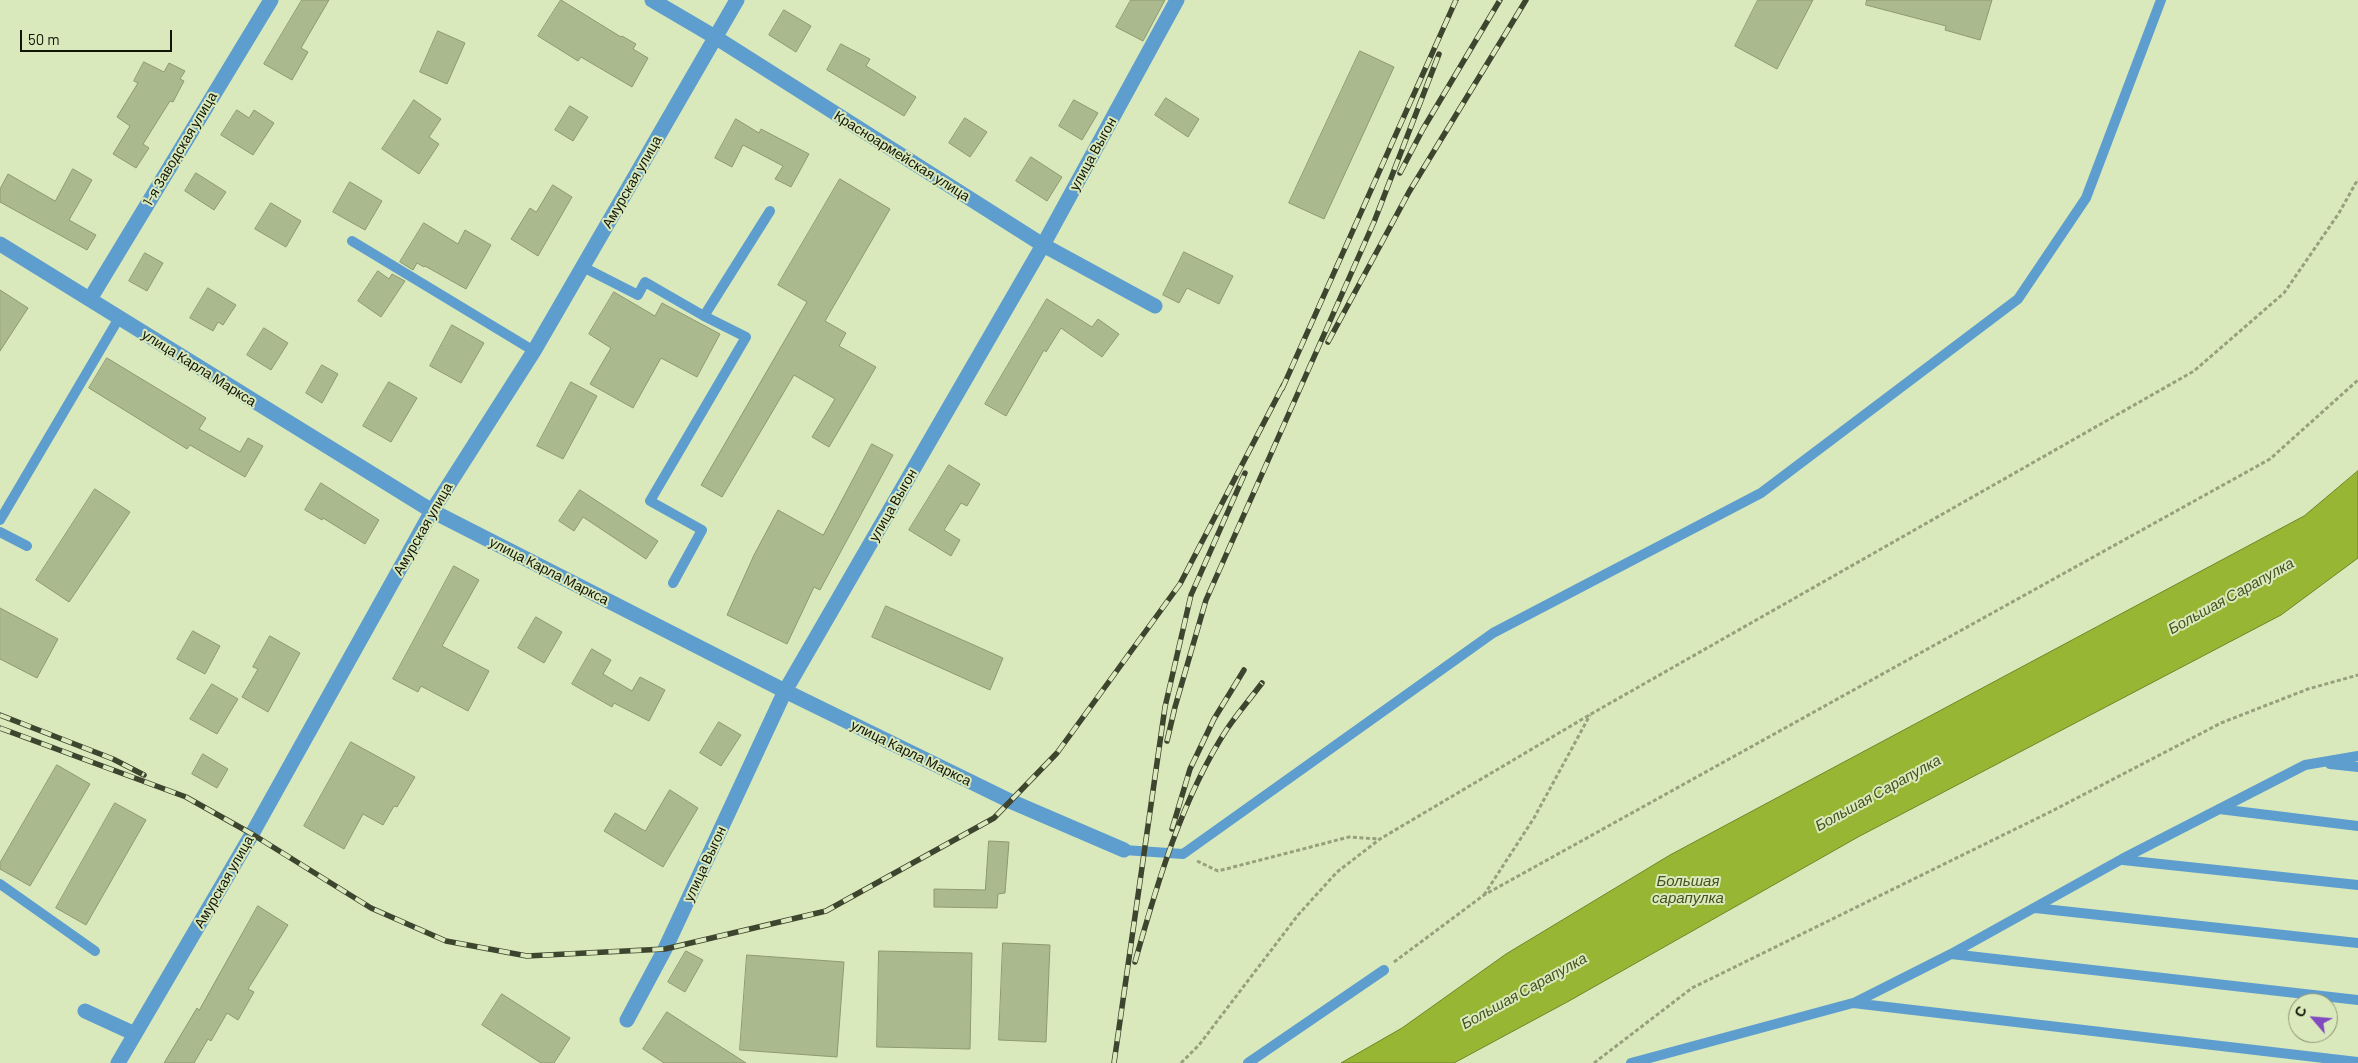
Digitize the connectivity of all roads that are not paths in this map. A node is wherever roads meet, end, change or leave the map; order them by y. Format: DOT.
graph roads {
  1 [pos="270,0"];
  2 [pos="652,0"];
  3 [pos="737,0"];
  4 [pos="1176,0"];
  5 [pos="2161,0"];
  6 [pos="715,37"];
  7 [pos="770,211"];
  8 [pos="352,241"];
  9 [pos="0,244"];
  10 [pos="1043,245"];
  11 [pos="583,267"];
  12 [pos="90,299"];
  13 [pos="1155,306"];
  14 [pos="704,316"];
  15 [pos="118,318"];
  16 [pos="534,351"];
  17 [pos="432,511"];
  18 [pos="0,520"];
  19 [pos="0,532"];
  20 [pos="27,546"];
  21 [pos="673,583"];
  22 [pos="785,692"];
  23 [pos="2358,756"];
  24 [pos="2314,762"];
  25 [pos="2358,767"];
  26 [pos="2219,810"];
  27 [pos="2358,826"];
  28 [pos="1124,850"];
  29 [pos="2122,860"];
  30 [pos="0,884"];
  31 [pos="2358,886"];
  32 [pos="2035,908"];
  33 [pos="2358,942"];
  34 [pos="95,952"];
  35 [pos="1951,954"];
  36 [pos="1384,970"];
  37 [pos="2358,1000"];
  38 [pos="1853,1003"];
  39 [pos="85,1011"];
  40 [pos="627,1020"];
  41 [pos="135,1034"];
  42 [pos="2358,1062"];
  43 [pos="118,1063"];
  44 [pos="1248,1063"];
  45 [pos="1631,1063"];
  1 -- 12 [label="street, 1-я Заводская улица"];
  2 -- 6 [label="street, Красноармейская улица"];
  3 -- 6 [label="street, Амурская улица"];
  4 -- 10 [label="street, улица Выгон"];
  5 -- 28 [label="lane"];
  6 -- 10 [label="street, Красноармейская улица"];
  6 -- 11 [label="street, Амурская улица"];
  7 -- 14 [label="lane"];
  8 -- 16 [label="lane"];
  9 -- 12 [label="street, улица Карла Маркса"];
  10 -- 13 [label="street, Красноармейская улица"];
  10 -- 22 [label="street, улица Выгон"];
  11 -- 14 [label="lane"];
  11 -- 16 [label="street, Амурская улица"];
  12 -- 15 [label="street, улица Карла Маркса"];
  14 -- 21 [label="lane"];
  15 -- 17 [label="street, улица Карла Маркса"];
  15 -- 18 [label="lane"];
  16 -- 17 [label="street, Амурская улица"];
  17 -- 22 [label="street, улица Карла Маркса"];
  17 -- 41 [label="street, Амурская улица"];
  19 -- 20 [label="lane"];
  22 -- 28 [label="street, улица Карла Маркса"];
  22 -- 40 [label="street, улица Выгон"];
  23 -- 24 [label="lane"];
  24 -- 25 [label="lane"];
  24 -- 26 [label="lane"];
  26 -- 27 [label="lane"];
  26 -- 29 [label="lane"];
  29 -- 31 [label="lane"];
  29 -- 32 [label="lane"];
  30 -- 34 [label="lane"];
  32 -- 33 [label="lane"];
  32 -- 35 [label="lane"];
  35 -- 37 [label="lane"];
  35 -- 38 [label="lane"];
  36 -- 44 [label="lane"];
  38 -- 42 [label="lane"];
  38 -- 45 [label="lane"];
  39 -- 41 [label="street"];
  41 -- 43 [label="street, Амурская улица"];
}
